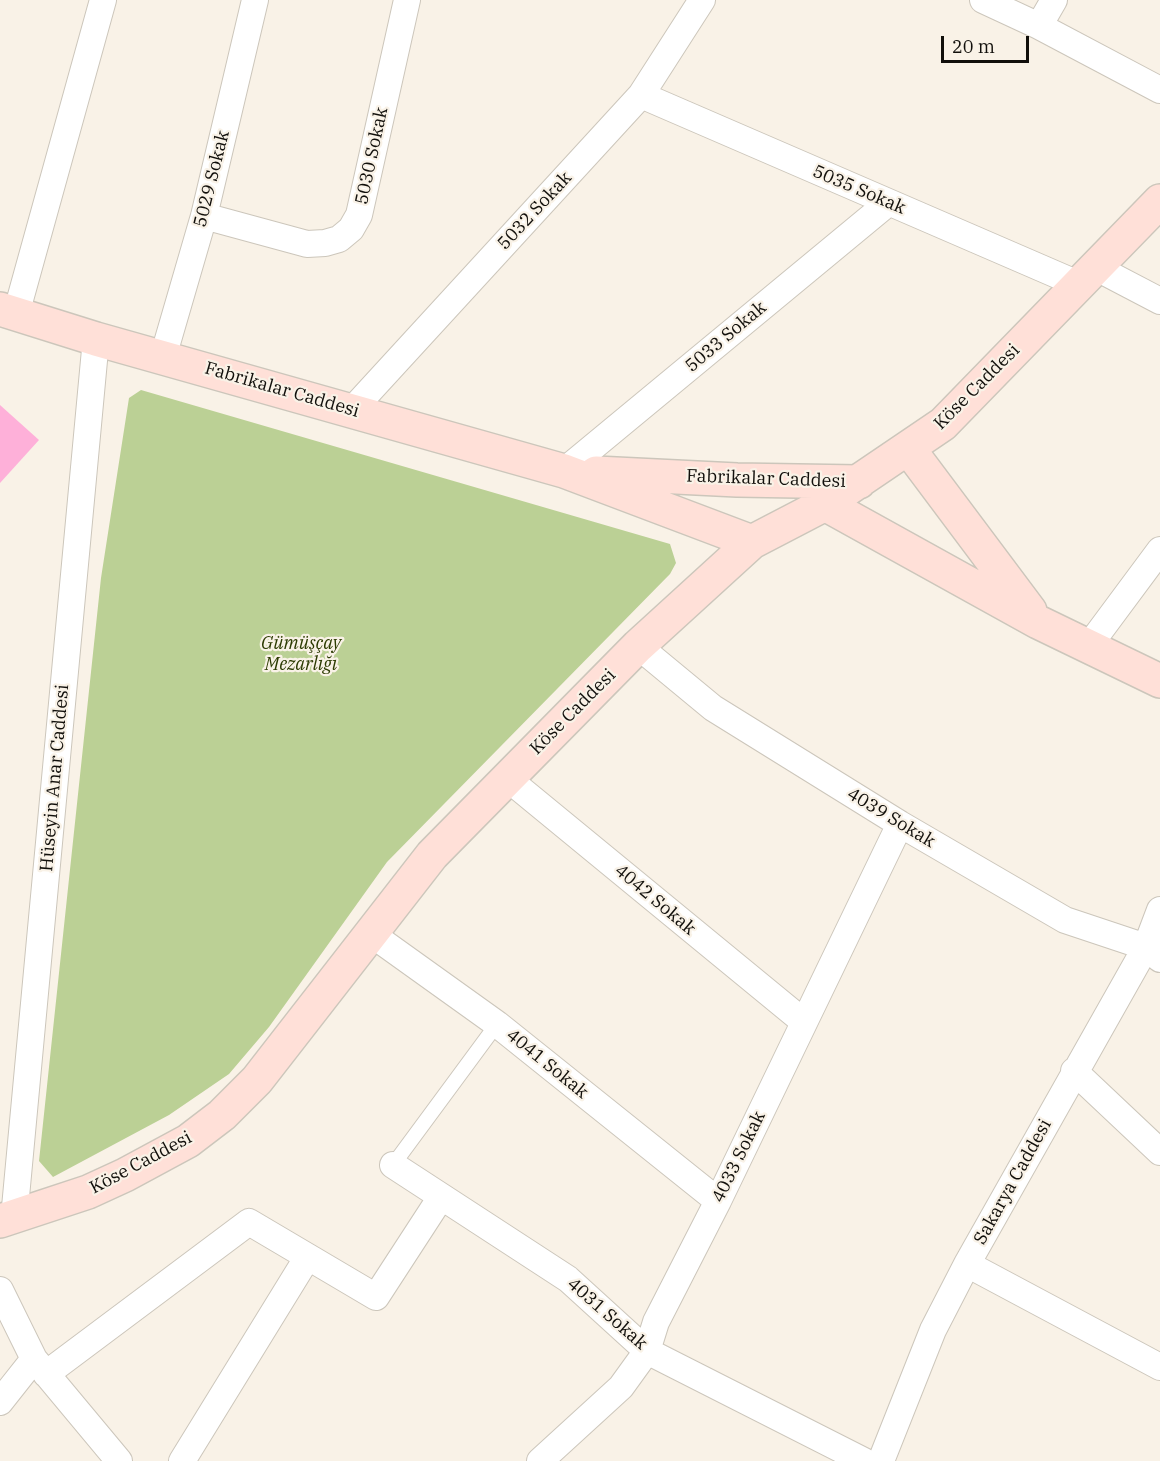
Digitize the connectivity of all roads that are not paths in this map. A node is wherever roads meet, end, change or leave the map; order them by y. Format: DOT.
graph roads {
  1 [pos="103,0"];
  2 [pos="255,0"];
  3 [pos="407,0"];
  4 [pos="702,0"];
  5 [pos="983,0"];
  6 [pos="1054,0"];
  7 [pos="1040,26"];
  8 [pos="1160,90"];
  9 [pos="641,95"];
  10 [pos="1160,201"];
  11 [pos="888,203"];
  12 [pos="204,216"];
  13 [pos="1086,275"];
  14 [pos="1160,301"];
  15 [pos="8,311"];
  16 [pos="96,339"];
  17 [pos="163,357"];
  18 [pos="352,410"];
  19 [pos="908,448"];
  20 [pos="564,471"];
  21 [pos="859,482"];
  22 [pos="825,504"];
  23 [pos="752,542"];
  24 [pos="1160,550"];
  25 [pos="1038,622"];
  26 [pos="638,646"];
  27 [pos="1088,647"];
  28 [pos="1160,681"];
  29 [pos="507,778"];
  30 [pos="900,824"];
  31 [pos="1160,910"];
  32 [pos="370,933"];
  33 [pos="1153,953"];
  34 [pos="804,1022"];
  35 [pos="497,1024"];
  36 [pos="1074,1071"];
  37 [pos="1160,1152"];
  38 [pos="393,1165"];
  39 [pos="441,1197"];
  40 [pos="718,1200"];
  41 [pos="7,1220"];
  42 [pos="307,1258"];
  43 [pos="967,1264"];
  44 [pos="0,1290"];
  45 [pos="647,1351"];
  46 [pos="40,1367"];
  47 [pos="1160,1367"];
  48 [pos="0,1402"];
  49 [pos="119,1461"];
  50 [pos="182,1461"];
  51 [pos="540,1461"];
  52 [pos="864,1461"];
  53 [pos="881,1461"];
  1 -- 15 [label="street"];
  2 -- 12 [label="street, 5029 Sokak"];
  3 -- 12 [label="street, 5030 Sokak"];
  4 -- 9 [label="street, 5032 Sokak"];
  5 -- 7 [label="street"];
  6 -- 7 [label="street"];
  7 -- 8 [label="street"];
  9 -- 11 [label="street, 5035 Sokak"];
  9 -- 18 [label="street, 5032 Sokak"];
  10 -- 13 [label="street, Köse Caddesi"];
  11 -- 13 [label="street, 5035 Sokak"];
  11 -- 20 [label="street, 5033 Sokak"];
  12 -- 17 [label="street, 5029 Sokak"];
  13 -- 14 [label="street, 5035 Sokak"];
  13 -- 19 [label="street, Köse Caddesi"];
  15 -- 16 [label="street, Fabrikalar Caddesi"];
  16 -- 17 [label="street, Fabrikalar Caddesi"];
  16 -- 41 [label="street, Hüseyin Anar Caddesi"];
  17 -- 18 [label="street, Fabrikalar Caddesi"];
  18 -- 20 [label="street, Fabrikalar Caddesi"];
  19 -- 21 [label="street, Köse Caddesi"];
  19 -- 25 [label="street, Fabrikalar Caddesi"];
  20 -- 21 [label="street, Fabrikalar Caddesi"];
  20 -- 23 [label="street, Fabrikalar Caddesi"];
  21 -- 22 [label="street, Köse Caddesi"];
  22 -- 23 [label="street, Köse Caddesi"];
  22 -- 25 [label="street, Fabrikalar Caddesi"];
  23 -- 26 [label="street, Köse Caddesi"];
  24 -- 27 [label="street"];
  25 -- 27 [label="street, Fabrikalar Caddesi"];
  26 -- 29 [label="street, Köse Caddesi"];
  26 -- 30 [label="street, 4039 Sokak"];
  27 -- 28 [label="street, Fabrikalar Caddesi"];
  29 -- 32 [label="street, Köse Caddesi"];
  29 -- 34 [label="street, 4042 Sokak"];
  30 -- 33 [label="street, 4039 Sokak"];
  30 -- 34 [label="street, 4033 Sokak"];
  31 -- 33 [label="street, Sakarya Caddesi"];
  32 -- 35 [label="street, 4041 Sokak"];
  32 -- 41 [label="street, Köse Caddesi"];
  33 -- 36 [label="street, Sakarya Caddesi"];
  34 -- 40 [label="street, 4033 Sokak"];
  35 -- 38 [label="lane"];
  35 -- 40 [label="street, 4041 Sokak"];
  36 -- 37 [label="street"];
  36 -- 43 [label="street, Sakarya Caddesi"];
  38 -- 39 [label="street, 4031 Sokak"];
  39 -- 42 [label="street"];
  39 -- 45 [label="street, 4031 Sokak"];
  40 -- 45 [label="street, 4033 Sokak"];
  42 -- 46 [label="street"];
  42 -- 50 [label="street"];
  43 -- 47 [label="street"];
  43 -- 53 [label="street, Sakarya Caddesi"];
  44 -- 46 [label="street"];
  45 -- 51 [label="street, 4033 Sokak"];
  45 -- 52 [label="street, 4031 Sokak"];
  46 -- 48 [label="street"];
  46 -- 49 [label="street"];
}
